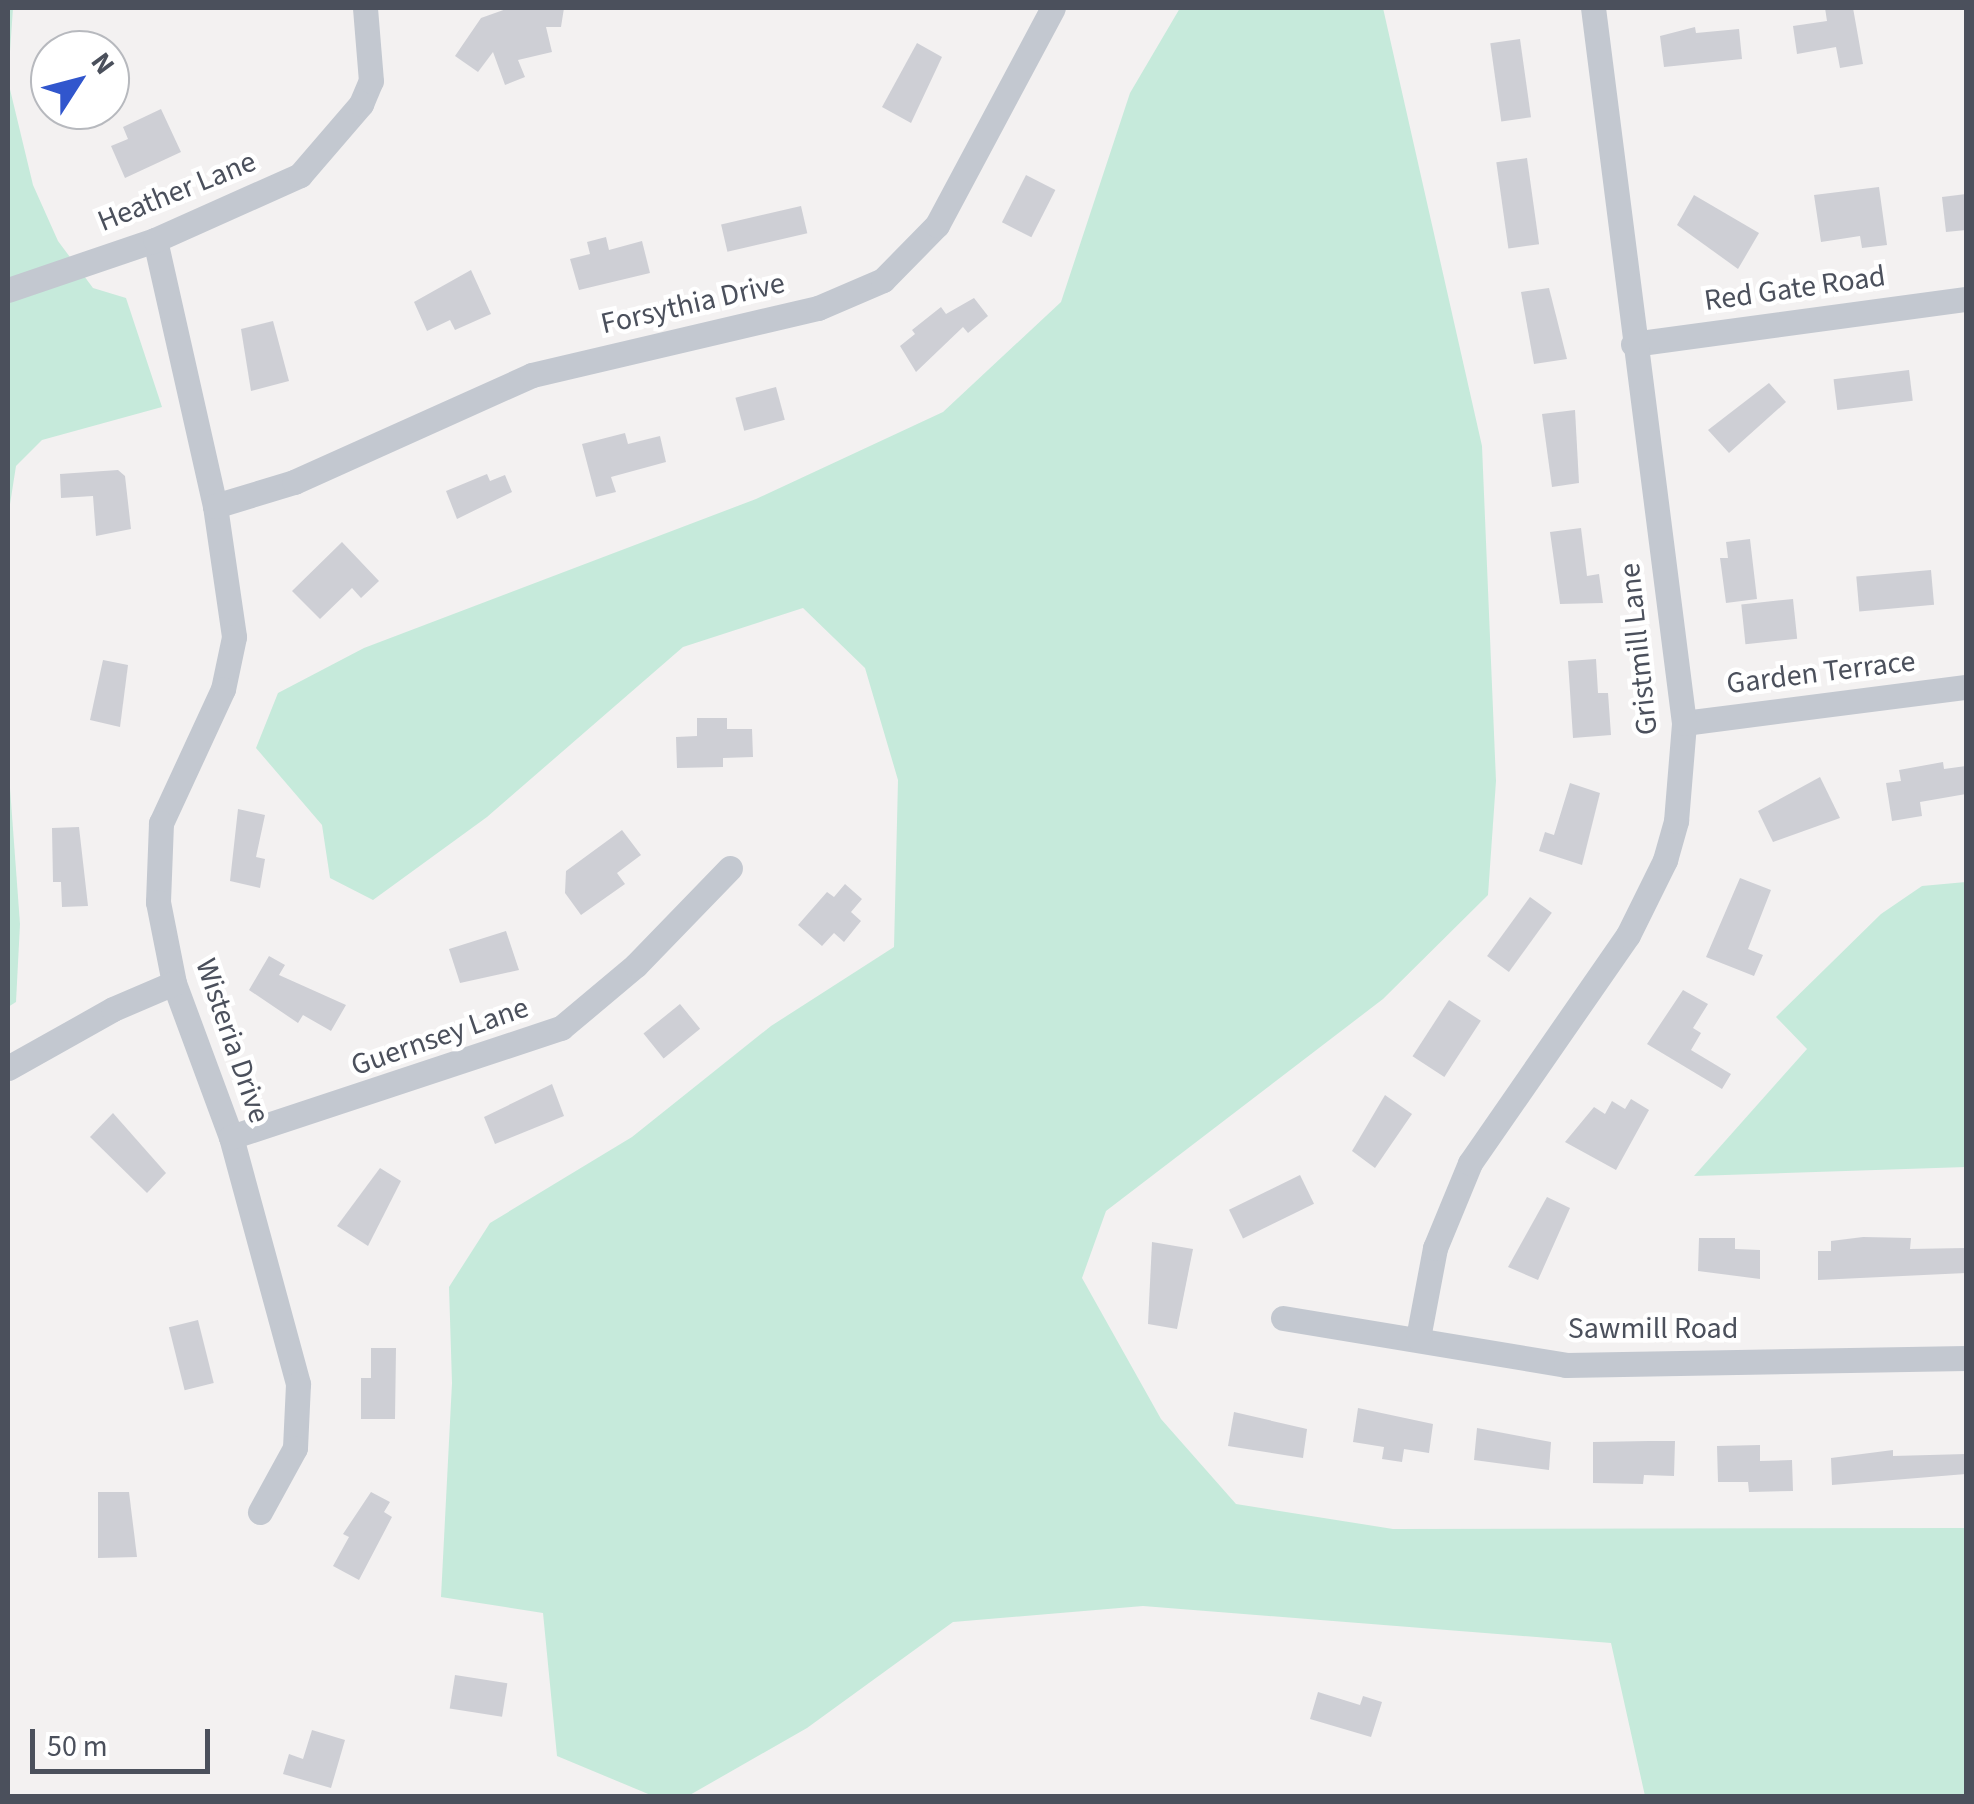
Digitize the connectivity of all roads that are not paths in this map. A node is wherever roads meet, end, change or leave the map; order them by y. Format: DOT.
graph roads {
  1 [pos="364,8"];
  2 [pos="1053,8"];
  3 [pos="1593,8"];
  4 [pos="155,240"];
  5 [pos="8,290"];
  6 [pos="1966,299"];
  7 [pos="1633,344"];
  8 [pos="215,506"];
  9 [pos="1966,687"];
  10 [pos="1684,724"];
  11 [pos="730,868"];
  12 [pos="174,983"];
  13 [pos="8,1068"];
  14 [pos="231,1137"];
  15 [pos="1283,1318"];
  16 [pos="1418,1338"];
  17 [pos="1966,1358"];
  18 [pos="260,1512"];
  1 -- 4 [label="street, Heather Lane"];
  2 -- 8 [label="street, Forsythia Drive"];
  3 -- 7 [label="street, Gristmill Lane"];
  4 -- 5 [label="street, Heather Lane"];
  4 -- 8 [label="street, Wisteria Drive"];
  6 -- 7 [label="street, Red Gate Road"];
  7 -- 10 [label="street, Gristmill Lane"];
  8 -- 12 [label="street, Wisteria Drive"];
  9 -- 10 [label="street, Garden Terrace"];
  10 -- 16 [label="street, Gristmill Lane"];
  11 -- 14 [label="street, Guernsey Lane"];
  12 -- 13 [label="street"];
  12 -- 14 [label="street, Wisteria Drive"];
  14 -- 18 [label="street, Wisteria Drive"];
  15 -- 16 [label="street, Sawmill Road"];
  16 -- 17 [label="street, Sawmill Road"];
}
